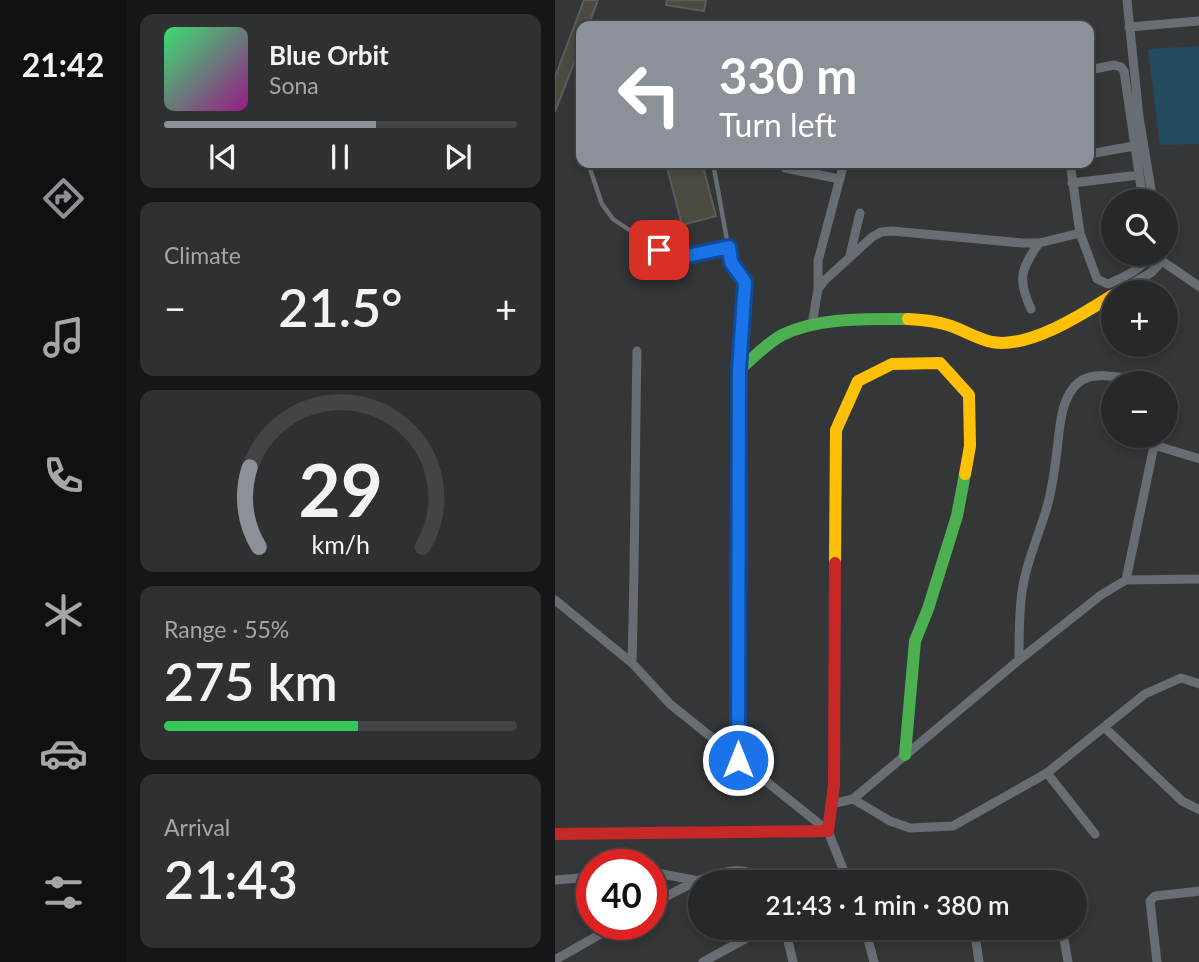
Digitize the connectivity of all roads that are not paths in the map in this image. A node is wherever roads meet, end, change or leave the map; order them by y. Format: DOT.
graph roads {
  1 [pos="1127,0"];
  2 [pos="1199,21"];
  3 [pos="1129,27"];
  4 [pos="1094,69"];
  5 [pos="1134,146"];
  6 [pos="1094,153"];
  7 [pos="590,168"];
  8 [pos="714,168"];
  9 [pos="785,168"];
  10 [pos="843,168"];
  11 [pos="1070,168"];
  12 [pos="1139,174"];
  13 [pos="840,179"];
  14 [pos="1072,183"];
  15 [pos="1141,189"];
  16 [pos="1151,189"];
  17 [pos="860,213"];
  18 [pos="1080,233"];
  19 [pos="1039,243"];
  20 [pos="729,247"];
  21 [pos="850,255"];
  22 [pos="1140,266"];
  23 [pos="1156,266"];
  24 [pos="1172,266"];
  25 [pos="1139,280"];
  26 [pos="1199,287"];
  27 [pos="818,289"];
  28 [pos="1101,302"];
  29 [pos="1031,309"];
  30 [pos="812,325"];
  31 [pos="637,351"];
  32 [pos="739,370"];
  33 [pos="1101,376"];
  34 [pos="1153,448"];
  35 [pos="1174,448"];
  36 [pos="1199,459"];
  37 [pos="1199,579"];
  38 [pos="1126,580"];
  39 [pos="555,600"];
  40 [pos="1019,660"];
  41 [pos="632,663"];
  42 [pos="1199,684"];
  43 [pos="1104,727"];
  44 [pos="906,755"];
  45 [pos="738,760"];
  46 [pos="1047,773"];
  47 [pos="853,799"];
  48 [pos="831,804"];
  49 [pos="1199,810"];
  50 [pos="828,831"];
  51 [pos="555,834"];
  52 [pos="1095,834"];
  53 [pos="843,870"];
  54 [pos="667,875"];
  55 [pos="576,878"];
  56 [pos="688,879"];
  57 [pos="555,880"];
  58 [pos="688,883"];
  59 [pos="1199,891"];
  60 [pos="667,896"];
  61 [pos="590,940"];
  62 [pos="743,940"];
  63 [pos="788,940"];
  64 [pos="868,940"];
  65 [pos="976,940"];
  66 [pos="1064,940"];
  67 [pos="555,960"];
  68 [pos="703,962"];
  69 [pos="793,962"];
  70 [pos="874,962"];
  71 [pos="979,962"];
  72 [pos="1068,962"];
  73 [pos="1157,962"];
  1 -- 3 [label="street"];
  2 -- 3 [label="street"];
  3 -- 16 [label="street"];
  4 -- 5 [label="street"];
  5 -- 6 [label="street"];
  5 -- 12 [label="street"];
  7 -- 20 [label="lane"];
  8 -- 20 [label="lane"];
  9 -- 13 [label="street"];
  10 -- 13 [label="street"];
  11 -- 14 [label="street"];
  12 -- 14 [label="street"];
  12 -- 15 [label="street"];
  13 -- 27 [label="street"];
  14 -- 18 [label="street"];
  17 -- 21 [label="street"];
  18 -- 19 [label="street"];
  18 -- 22 [label="street"];
  19 -- 21 [label="street"];
  19 -- 29 [label="street"];
  20 -- 32 [label="lane"];
  21 -- 27 [label="street"];
  23 -- 25 [label="street"];
  24 -- 26 [label="street"];
  27 -- 30 [label="street"];
  28 -- 30 [label="street"];
  30 -- 32 [label="street"];
  31 -- 41 [label="street"];
  32 -- 45 [label="street"];
  33 -- 40 [label="street"];
  34 -- 38 [label="street"];
  35 -- 36 [label="street"];
  37 -- 38 [label="street"];
  38 -- 40 [label="street"];
  39 -- 41 [label="street"];
  40 -- 44 [label="street"];
  41 -- 45 [label="street"];
  42 -- 43 [label="street"];
  43 -- 46 [label="street"];
  43 -- 49 [label="street"];
  44 -- 47 [label="street"];
  44 -- 48 [label="street"];
  45 -- 50 [label="street"];
  46 -- 47 [label="street"];
  46 -- 52 [label="street"];
  47 -- 48 [label="street"];
  48 -- 50 [label="street"];
  50 -- 51 [label="street"];
  50 -- 53 [label="street"];
  54 -- 56 [label="street"];
  55 -- 57 [label="street"];
  58 -- 60 [label="street"];
  59 -- 73 [label="street"];
  61 -- 67 [label="street"];
  62 -- 68 [label="street"];
  63 -- 69 [label="street"];
  64 -- 70 [label="street"];
  65 -- 71 [label="street"];
  66 -- 72 [label="street"];
}
